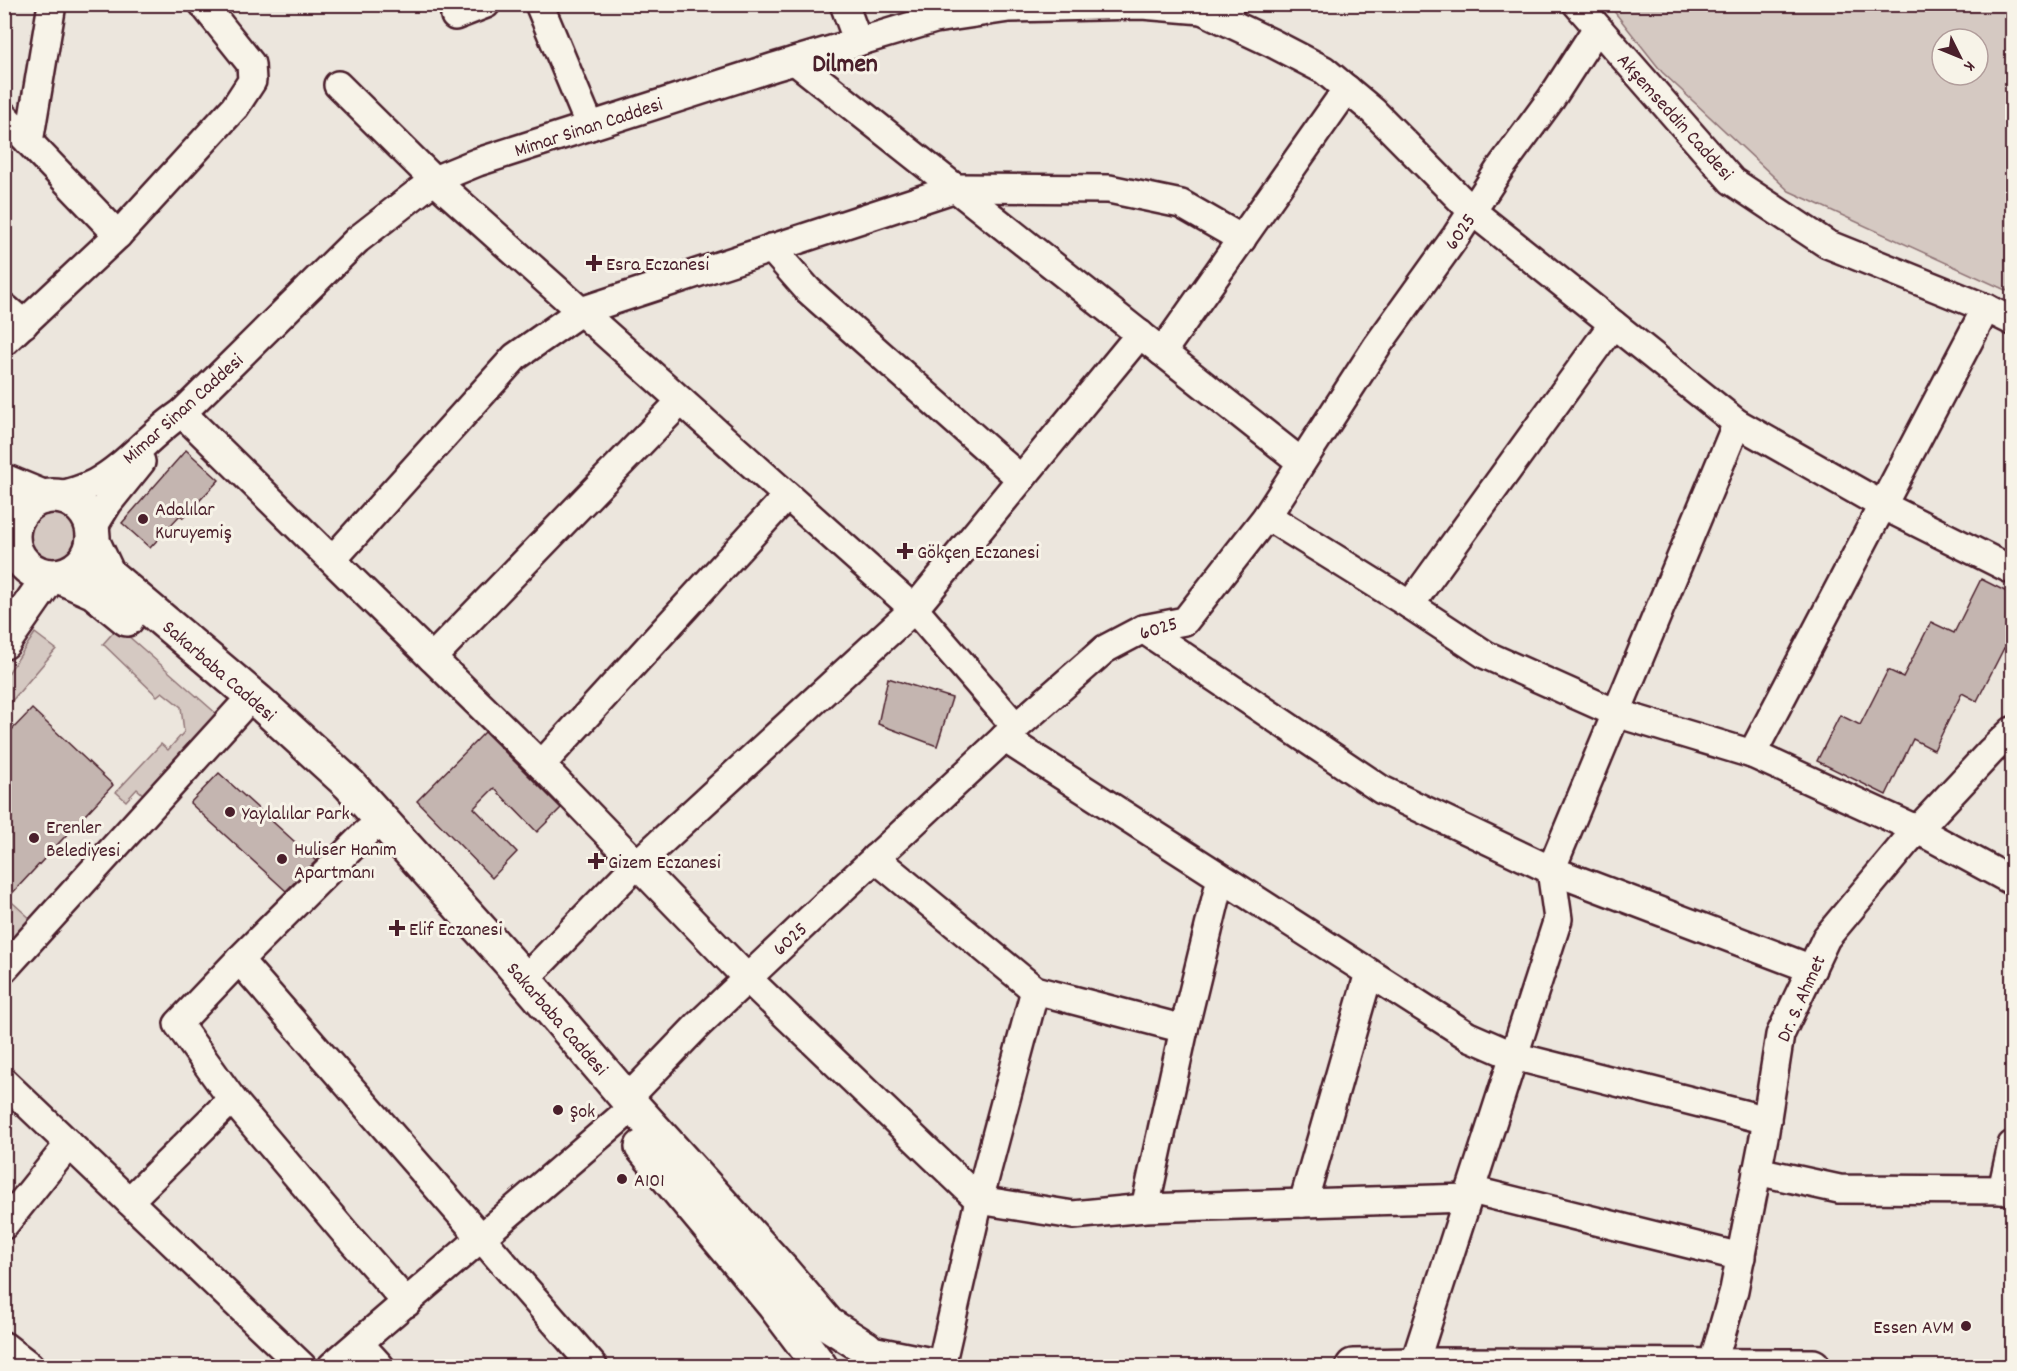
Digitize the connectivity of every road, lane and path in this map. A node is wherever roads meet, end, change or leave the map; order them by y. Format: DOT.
graph roads {
  1 [pos="52,4"];
  2 [pos="203,4"];
  3 [pos="486,4"];
  4 [pos="539,4"];
  5 [pos="844,4"];
  6 [pos="1231,4"];
  7 [pos="1577,4"];
  8 [pos="1142,5"];
  9 [pos="1202,10"];
  10 [pos="455,16"];
  11 [pos="1597,28"];
  12 [pos="858,42"];
  13 [pos="795,61"];
  14 [pos="338,85"];
  15 [pos="1347,89"];
  16 [pos="4,116"];
  17 [pos="590,126"];
  18 [pos="29,142"];
  19 [pos="434,180"];
  20 [pos="956,188"];
  21 [pos="1472,212"];
  22 [pos="118,235"];
  23 [pos="1242,238"];
  24 [pos="771,248"];
  25 [pos="1986,308"];
  26 [pos="581,311"];
  27 [pos="2013,321"];
  28 [pos="11,324"];
  29 [pos="1613,324"];
  30 [pos="1140,334"];
  31 [pos="1162,352"];
  32 [pos="681,401"];
  33 [pos="182,413"];
  34 [pos="1737,423"];
  35 [pos="1301,462"];
  36 [pos="1021,478"];
  37 [pos="4,481"];
  38 [pos="787,496"];
  39 [pos="49,497"];
  40 [pos="1882,505"];
  41 [pos="1267,516"];
  42 [pos="92,535"];
  43 [pos="9,542"];
  44 [pos="333,560"];
  45 [pos="2012,567"];
  46 [pos="54,576"];
  47 [pos="1410,605"];
  48 [pos="914,609"];
  49 [pos="1143,629"];
  50 [pos="4,642"];
  51 [pos="432,658"];
  52 [pos="239,710"];
  53 [pos="1616,713"];
  54 [pos="2013,731"];
  55 [pos="1010,732"];
  56 [pos="1752,754"];
  57 [pos="541,765"];
  58 [pos="1918,830"];
  59 [pos="366,833"];
  60 [pos="874,858"];
  61 [pos="637,864"];
  62 [pos="1551,870"];
  63 [pos="1221,878"];
  64 [pos="2013,881"];
  65 [pos="239,960"];
  66 [pos="5,967"];
  67 [pos="1812,969"];
  68 [pos="1370,973"];
  69 [pos="747,978"];
  70 [pos="525,980"];
  71 [pos="1035,990"];
  72 [pos="1184,1029"];
  73 [pos="1514,1056"];
  74 [pos="4,1082"];
  75 [pos="232,1099"];
  76 [pos="623,1109"];
  77 [pos="1767,1120"];
  78 [pos="69,1144"];
  79 [pos="2013,1145"];
  80 [pos="1757,1171"];
  81 [pos="2007,1190"];
  82 [pos="1469,1194"];
  83 [pos="979,1200"];
  84 [pos="129,1201"];
  85 [pos="1303,1203"];
  86 [pos="1145,1208"];
  87 [pos="4,1225"];
  88 [pos="481,1238"];
  89 [pos="1741,1257"];
  90 [pos="407,1302"];
  91 [pos="774,1305"];
  92 [pos="359,1343"];
  93 [pos="4,1346"];
  94 [pos="876,1356"];
  95 [pos="1414,1365"];
  96 [pos="30,1366"];
  97 [pos="302,1366"];
  98 [pos="332,1366"];
  99 [pos="380,1366"];
  100 [pos="593,1366"];
  101 [pos="791,1366"];
  102 [pos="821,1366"];
  103 [pos="936,1366"];
  104 [pos="941,1366"];
  105 [pos="1353,1366"];
  106 [pos="1712,1366"];
  107 [pos="1813,1366"];
  1 -- 18 [label="street"];
  2 -- 22 [label="street"];
  3 -- 10 [label="street"];
  4 -- 17 [label="street"];
  5 -- 12 [label="street"];
  6 -- 9 [label="street, Mimar Sinan Caddesi"];
  7 -- 11 [label="street, Akşemseddin Caddesi"];
  8 -- 9 [label="street, Mimar Sinan Caddesi"];
  8 -- 12 [label="street, Mimar Sinan Caddesi"];
  9 -- 15 [label="street"];
  11 -- 21 [label="street, 6025"];
  11 -- 25 [label="street, Akşemseddin Caddesi"];
  12 -- 13 [label="street, Mimar Sinan Caddesi"];
  13 -- 17 [label="street, Mimar Sinan Caddesi"];
  13 -- 20 [label="street"];
  14 -- 19 [label="street"];
  15 -- 21 [label="street"];
  15 -- 23 [label="street"];
  16 -- 18 [label="street"];
  17 -- 19 [label="street, Mimar Sinan Caddesi"];
  18 -- 22 [label="street"];
  19 -- 26 [label="street"];
  19 -- 33 [label="street, Mimar Sinan Caddesi"];
  20 -- 23 [label="street"];
  20 -- 24 [label="street"];
  20 -- 30 [label="street"];
  21 -- 29 [label="street"];
  21 -- 35 [label="street, 6025"];
  22 -- 28 [label="street"];
  23 -- 31 [label="street"];
  24 -- 26 [label="street"];
  24 -- 36 [label="street"];
  25 -- 27 [label="street, Akşemseddin Caddesi"];
  25 -- 40 [label="street"];
  26 -- 32 [label="street"];
  26 -- 44 [label="street"];
  29 -- 34 [label="street"];
  29 -- 47 [label="street"];
  30 -- 31 [label="street"];
  30 -- 36 [label="street"];
  31 -- 35 [label="street"];
  32 -- 38 [label="street"];
  32 -- 51 [label="street"];
  33 -- 39 [label="street, Mimar Sinan Caddesi"];
  33 -- 42 [label="street"];
  33 -- 44 [label="street"];
  34 -- 40 [label="street"];
  34 -- 53 [label="street"];
  35 -- 41 [label="street, 6025"];
  36 -- 48 [label="street"];
  37 -- 39 [label="main road"];
  38 -- 48 [label="street"];
  38 -- 57 [label="street"];
  39 -- 42 [label="main road"];
  39 -- 43 [label="main road"];
  40 -- 45 [label="street"];
  40 -- 56 [label="street"];
  41 -- 47 [label="street"];
  41 -- 49 [label="street, 6025"];
  42 -- 46 [label="main road"];
  42 -- 70 [label="main road, Sakarbaba Caddesi"];
  43 -- 46 [label="main road"];
  44 -- 51 [label="street"];
  46 -- 50 [label="main road"];
  46 -- 52 [label="main road, Sakarbaba Caddesi"];
  47 -- 53 [label="street"];
  48 -- 55 [label="street"];
  48 -- 61 [label="street"];
  49 -- 55 [label="street, 6025"];
  49 -- 62 [label="street"];
  51 -- 57 [label="street"];
  52 -- 59 [label="main road, Sakarbaba Caddesi"];
  52 -- 66 [label="street"];
  53 -- 56 [label="street"];
  53 -- 62 [label="street"];
  54 -- 58 [label="street, Dr. S. Ahmet"];
  55 -- 60 [label="street, 6025"];
  55 -- 63 [label="street"];
  56 -- 58 [label="street"];
  57 -- 61 [label="street"];
  58 -- 64 [label="street"];
  58 -- 67 [label="street, Dr. S. Ahmet"];
  59 -- 65 [label="street"];
  59 -- 76 [label="main road, Sakarbaba Caddesi"];
  60 -- 69 [label="street, 6025"];
  60 -- 71 [label="street"];
  61 -- 69 [label="street"];
  61 -- 70 [label="street"];
  62 -- 67 [label="street"];
  62 -- 73 [label="street"];
  63 -- 68 [label="street"];
  63 -- 72 [label="street"];
  65 -- 75 [label="street"];
  65 -- 88 [label="street"];
  67 -- 77 [label="street, Dr. S. Ahmet"];
  68 -- 73 [label="street"];
  68 -- 85 [label="street"];
  69 -- 76 [label="street, 6025"];
  69 -- 83 [label="street"];
  70 -- 76 [label="main road, Sakarbaba Caddesi"];
  71 -- 72 [label="street"];
  71 -- 83 [label="street"];
  72 -- 86 [label="street"];
  73 -- 77 [label="street"];
  73 -- 82 [label="street"];
  74 -- 78 [label="street"];
  75 -- 84 [label="street"];
  75 -- 90 [label="street"];
  76 -- 88 [label="street, 6025"];
  76 -- 91 [label="main road, Sakarbaba Caddesi"];
  76 -- 94 [label="main road, Sakarbaba Caddesi"];
  77 -- 80 [label="street, Dr. S. Ahmet"];
  78 -- 84 [label="street"];
  78 -- 87 [label="street"];
  79 -- 81 [label="street"];
  80 -- 81 [label="street"];
  80 -- 89 [label="street, Dr. S. Ahmet"];
  82 -- 85 [label="street"];
  82 -- 89 [label="street"];
  82 -- 95 [label="street"];
  83 -- 86 [label="street"];
  83 -- 104 [label="street"];
  84 -- 97 [label="street"];
  85 -- 86 [label="street"];
  88 -- 90 [label="street, 6025"];
  88 -- 100 [label="street"];
  89 -- 106 [label="street, Dr. S. Ahmet"];
  90 -- 92 [label="street, 6025"];
  91 -- 101 [label="main road"];
  91 -- 102 [label="main road, Sakarbaba Caddesi"];
  92 -- 98 [label="street, 6025"];
  92 -- 99 [label="street"];
  93 -- 96 [label="street"];
  94 -- 102 [label="main road"];
  94 -- 103 [label="main road, Sakarbaba Caddesi"];
  95 -- 105 [label="main road"];
  95 -- 106 [label="main road"];
  106 -- 107 [label="main road"];
}
